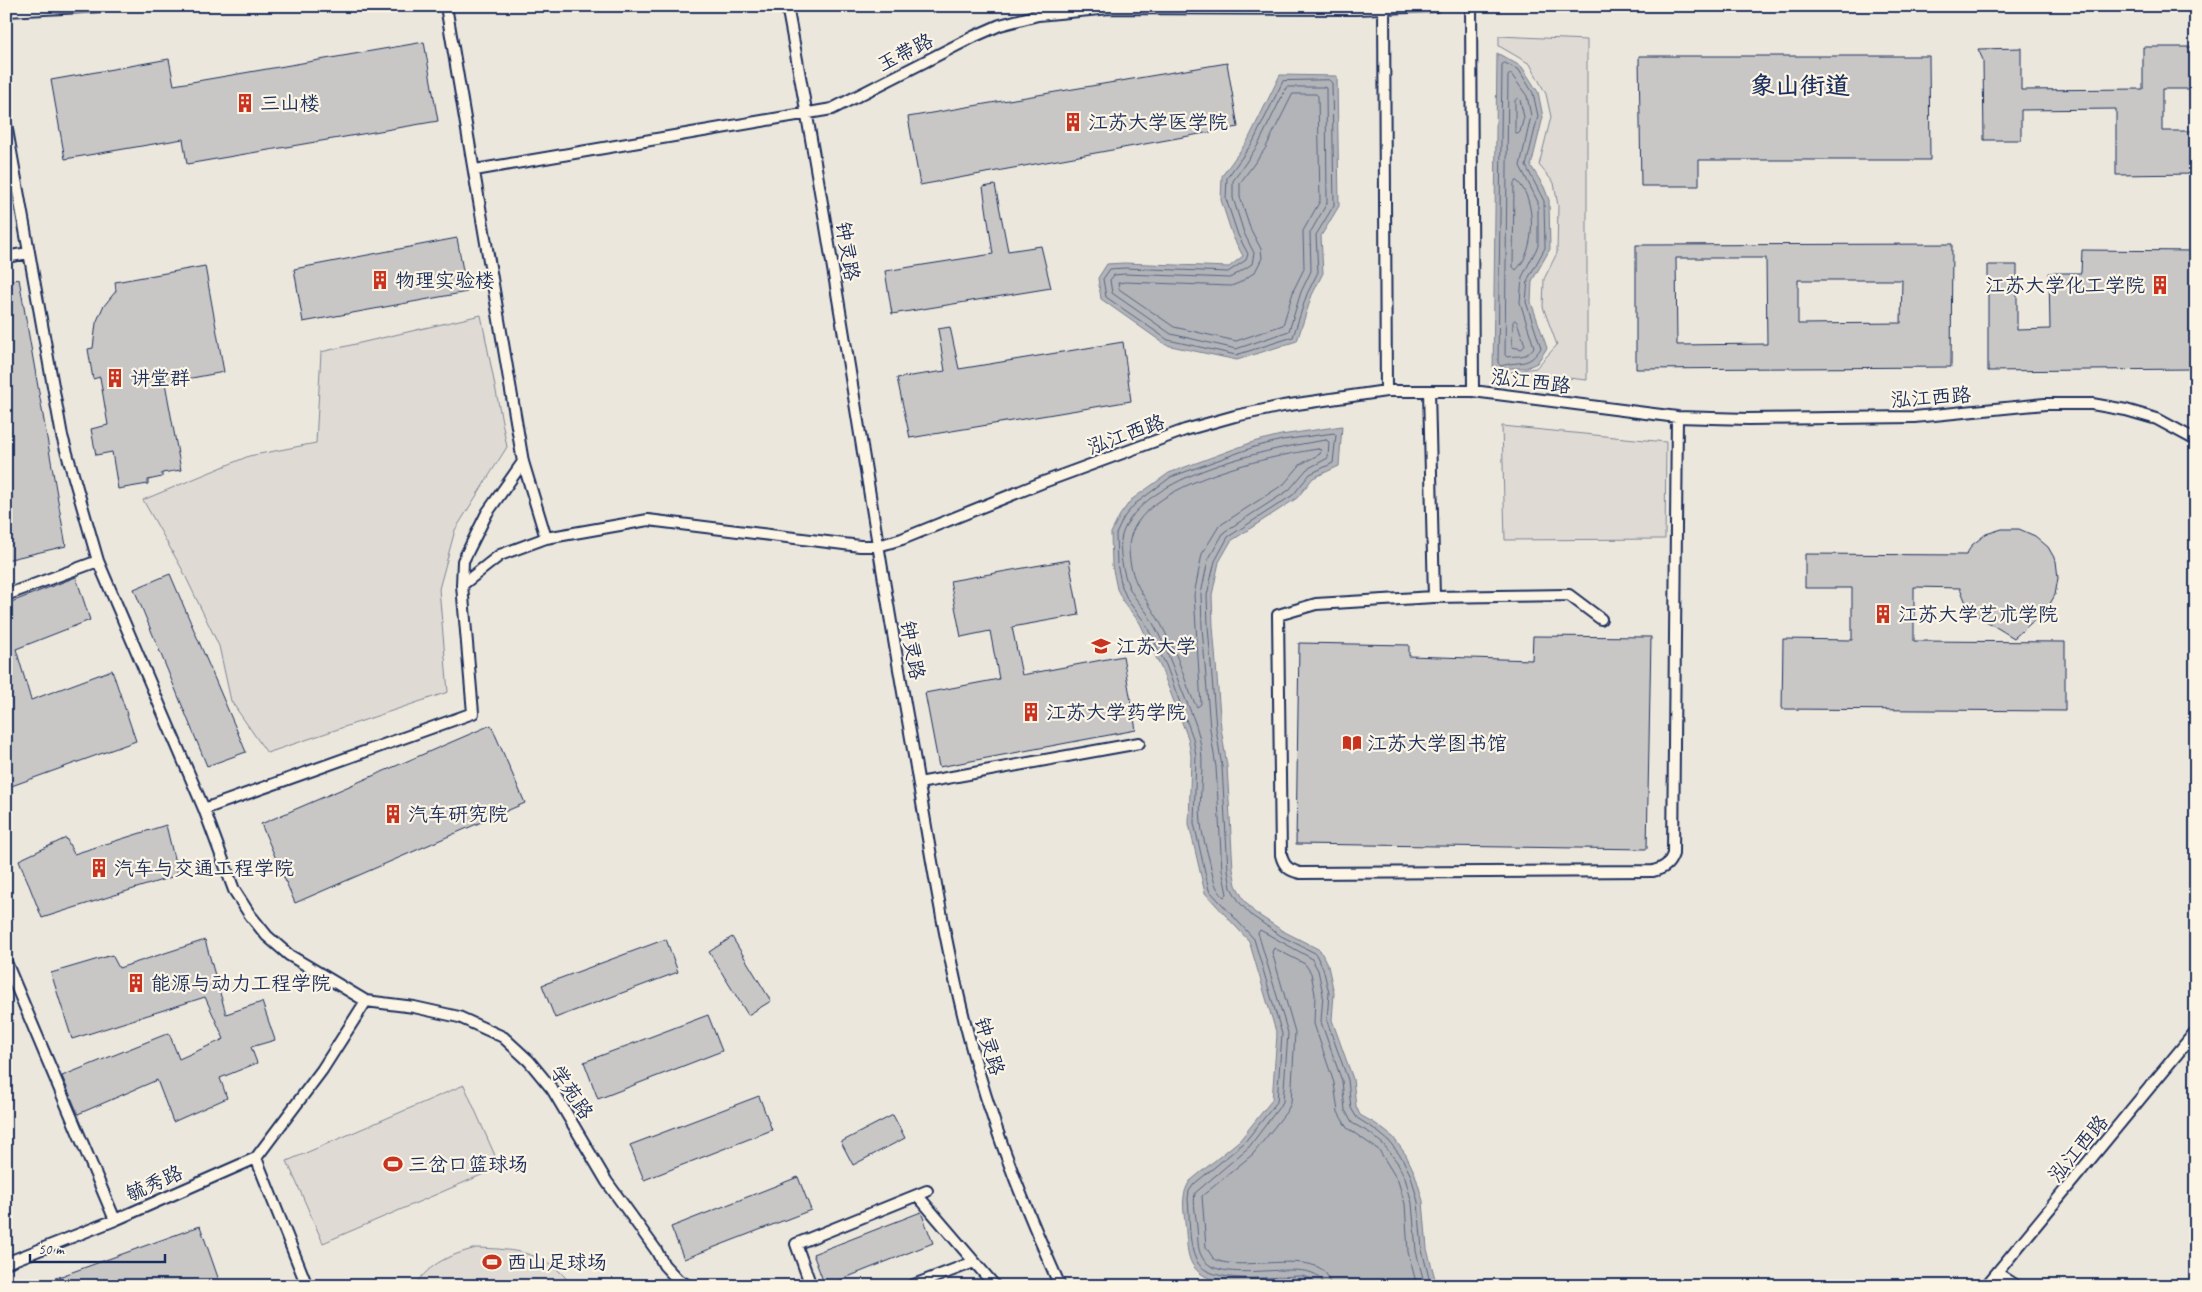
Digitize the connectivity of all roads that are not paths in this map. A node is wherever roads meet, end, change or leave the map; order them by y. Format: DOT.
graph roads {
  1 [pos="102,6"];
  2 [pos="446,6"];
  3 [pos="787,6"];
  4 [pos="1436,6"];
  5 [pos="1471,6"];
  6 [pos="1384,7"];
  7 [pos="6,11"];
  8 [pos="808,114"];
  9 [pos="6,124"];
  10 [pos="475,170"];
  11 [pos="28,253"];
  12 [pos="6,257"];
  13 [pos="1386,391"];
  14 [pos="1429,391"];
  15 [pos="1473,391"];
  16 [pos="1677,417"];
  17 [pos="2196,440"];
  18 [pos="523,462"];
  19 [pos="546,538"];
  20 [pos="878,546"];
  21 [pos="98,561"];
  22 [pos="462,585"];
  23 [pos="6,595"];
  24 [pos="1434,597"];
  25 [pos="1601,619"];
  26 [pos="1139,743"];
  27 [pos="919,783"];
  28 [pos="204,809"];
  29 [pos="6,962"];
  30 [pos="366,1001"];
  31 [pos="2196,1031"];
  32 [pos="256,1158"];
  33 [pos="115,1220"];
  34 [pos="974,1262"];
  35 [pos="6,1263"];
  36 [pos="1997,1273"];
  37 [pos="307,1286"];
  38 [pos="689,1286"];
  39 [pos="811,1286"];
  40 [pos="911,1286"];
  41 [pos="995,1286"];
  42 [pos="1060,1286"];
  43 [pos="1986,1286"];
  44 [pos="2017,1286"];
  1 -- 7 [label="lane"];
  2 -- 10 [label="lane"];
  3 -- 8 [label="lane, 钟灵路"];
  4 -- 6 [label="lane, 玉带路"];
  5 -- 15 [label="lane"];
  6 -- 8 [label="lane, 玉带路"];
  6 -- 13 [label="lane"];
  8 -- 10 [label="lane, 玉带路"];
  8 -- 20 [label="lane, 钟灵路"];
  9 -- 11 [label="lane"];
  10 -- 18 [label="lane"];
  11 -- 12 [label="lane"];
  11 -- 21 [label="lane"];
  13 -- 14 [label="lane, 泓江西路"];
  13 -- 20 [label="lane, 泓江西路"];
  14 -- 15 [label="lane, 泓江西路"];
  14 -- 24 [label="lane"];
  15 -- 16 [label="lane, 泓江西路"];
  16 -- 17 [label="lane, 泓江西路"];
  16 -- 24 [label="lane"];
  18 -- 19 [label="lane"];
  18 -- 22 [label="lane"];
  19 -- 20 [label="lane, 泓江西路"];
  19 -- 22 [label="lane, 泓江西路"];
  20 -- 27 [label="lane, 钟灵路"];
  21 -- 23 [label="lane"];
  21 -- 28 [label="lane"];
  22 -- 28 [label="lane"];
  24 -- 25 [label="lane"];
  26 -- 27 [label="lane"];
  27 -- 42 [label="lane, 钟灵路"];
  28 -- 30 [label="lane"];
  29 -- 33 [label="lane, 毓秀路"];
  30 -- 32 [label="lane"];
  30 -- 38 [label="lane, 学苑路"];
  31 -- 36 [label="lane, 泓江西路"];
  32 -- 33 [label="lane, 毓秀路"];
  32 -- 37 [label="lane"];
  33 -- 35 [label="lane"];
  34 -- 39 [label="lane"];
  34 -- 40 [label="lane"];
  34 -- 41 [label="lane"];
  36 -- 43 [label="lane, 泓江西路"];
  36 -- 44 [label="lane"];
}
